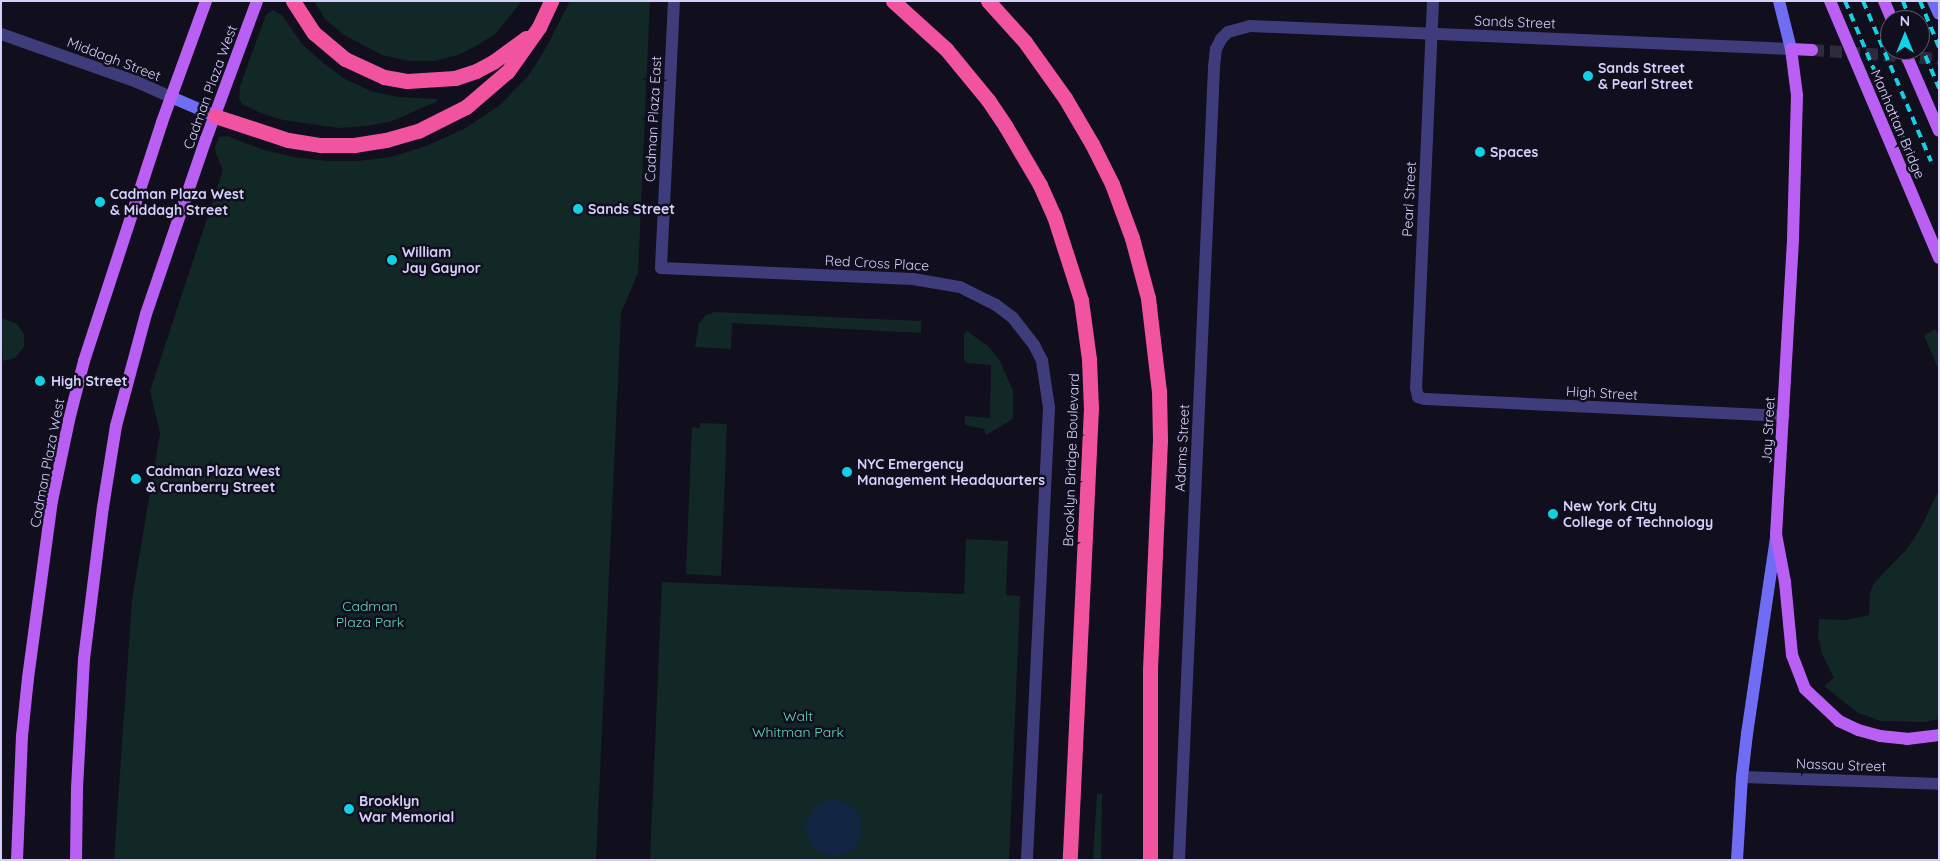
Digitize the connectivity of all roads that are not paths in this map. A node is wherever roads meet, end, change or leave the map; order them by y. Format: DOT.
graph roads {
  1 [pos="206,1"];
  2 [pos="257,1"];
  3 [pos="293,1"];
  4 [pos="551,1"];
  5 [pos="674,1"];
  6 [pos="893,1"];
  7 [pos="988,1"];
  8 [pos="1433,1"];
  9 [pos="1779,1"];
  10 [pos="1830,1"];
  11 [pos="1933,1"];
  12 [pos="1939,14"];
  13 [pos="539,27"];
  14 [pos="1,34"];
  15 [pos="1431,34"];
  16 [pos="1221,39"];
  17 [pos="1791,49"];
  18 [pos="1812,50"];
  19 [pos="1908,60"];
  20 [pos="171,97"];
  21 [pos="215,116"];
  22 [pos="1939,131"];
  23 [pos="1939,258"];
  24 [pos="661,268"];
  25 [pos="1418,397"];
  26 [pos="1784,416"];
  27 [pos="1776,534"];
  28 [pos="1939,734"];
  29 [pos="1742,776"];
  30 [pos="1939,784"];
  31 [pos="17,860"];
  32 [pos="76,860"];
  33 [pos="1027,860"];
  34 [pos="1070,860"];
  35 [pos="1150,860"];
  36 [pos="1179,860"];
  37 [pos="1737,860"];
  1 -- 20 [label="main road, Cadman Plaza West"];
  2 -- 21 [label="main road, Cadman Plaza West"];
  3 -- 13 [label="highway"];
  4 -- 13 [label="highway"];
  5 -- 24 [label="street, Cadman Plaza East"];
  6 -- 34 [label="highway, Brooklyn Bridge Boulevard"];
  7 -- 35 [label="highway"];
  8 -- 15 [label="street, Pearl Street"];
  9 -- 17 [label="main road, Jay Street"];
  10 -- 23 [label="main road, Manhattan Bridge, bridge"];
  11 -- 12 [label="main road"];
  13 -- 21 [label="highway"];
  14 -- 20 [label="street, Middagh Street"];
  15 -- 16 [label="street, Sands Street"];
  15 -- 17 [label="street, Sands Street"];
  15 -- 25 [label="street, Pearl Street"];
  16 -- 36 [label="street, Adams Street"];
  17 -- 18 [label="main road, Sands Street"];
  17 -- 26 [label="main road, Jay Street"];
  19 -- 22 [label="main road, bridge"];
  20 -- 21 [label="main road, Middagh Street"];
  20 -- 31 [label="main road, Cadman Plaza West"];
  21 -- 32 [label="main road, Cadman Plaza West"];
  24 -- 33 [label="street, Red Cross Place"];
  25 -- 26 [label="street, High Street"];
  26 -- 27 [label="main road, Jay Street"];
  27 -- 28 [label="main road"];
  27 -- 29 [label="main road, Jay Street"];
  29 -- 30 [label="street, Nassau Street"];
  29 -- 37 [label="main road, Jay Street"];
}
